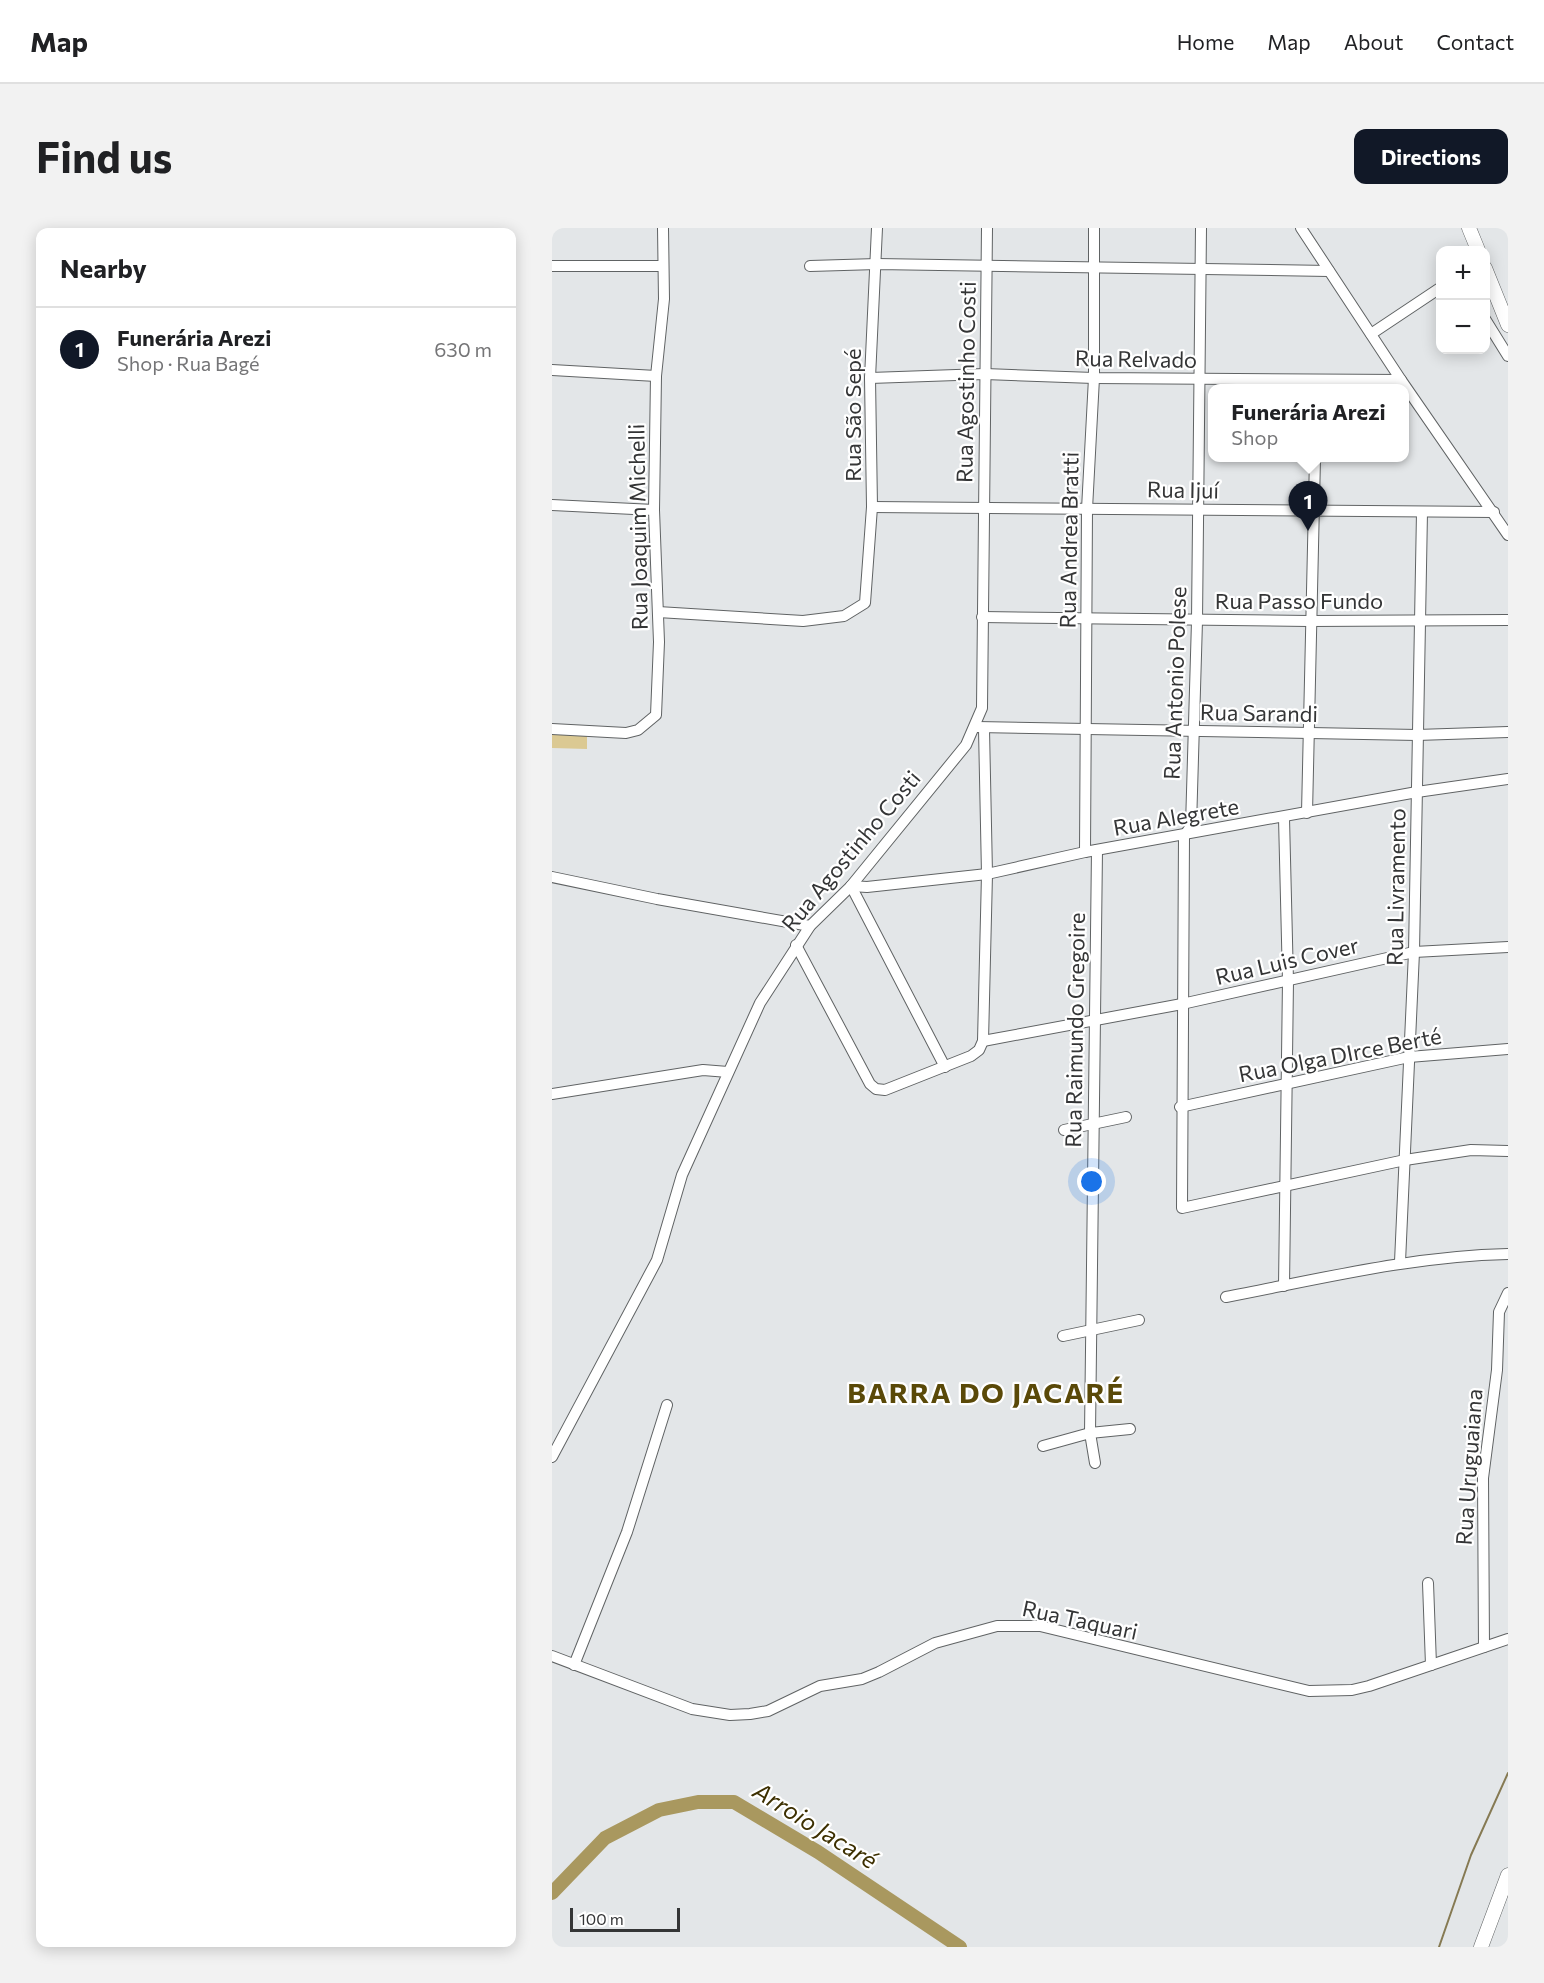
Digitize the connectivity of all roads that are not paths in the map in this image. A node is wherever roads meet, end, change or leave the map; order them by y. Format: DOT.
graph roads {
  1 [pos="663,228"];
  2 [pos="877,228"];
  3 [pos="987,228"];
  4 [pos="1094,228"];
  5 [pos="1201,228"];
  6 [pos="1301,228"];
  7 [pos="1469,228"];
  8 [pos="1476,246"];
  9 [pos="877,264"];
  10 [pos="552,266"];
  11 [pos="662,266"];
  12 [pos="810,266"];
  13 [pos="987,266"];
  14 [pos="1096,268"];
  15 [pos="1202,271"];
  16 [pos="1329,272"];
  17 [pos="1490,280"];
  18 [pos="1436,291"];
  19 [pos="1505,318"];
  20 [pos="1490,319"];
  21 [pos="1490,326"];
  22 [pos="1371,334"];
  23 [pos="1508,356"];
  24 [pos="552,370"];
  25 [pos="985,374"];
  26 [pos="656,376"];
  27 [pos="870,378"];
  28 [pos="1094,378"];
  29 [pos="1200,380"];
  30 [pos="1401,380"];
  31 [pos="1293,384"];
  32 [pos="1333,384"];
  33 [pos="1404,384"];
  34 [pos="1409,391"];
  35 [pos="1315,462"];
  36 [pos="552,505"];
  37 [pos="872,507"];
  38 [pos="1087,509"];
  39 [pos="654,510"];
  40 [pos="984,510"];
  41 [pos="1198,510"];
  42 [pos="1314,511"];
  43 [pos="1422,512"];
  44 [pos="1494,512"];
  45 [pos="1508,535"];
  46 [pos="658,612"];
  47 [pos="982,617"];
  48 [pos="1086,619"];
  49 [pos="1508,620"];
  50 [pos="1197,621"];
  51 [pos="1310,621"];
  52 [pos="1420,621"];
  53 [pos="979,728"];
  54 [pos="552,729"];
  55 [pos="1086,730"];
  56 [pos="1193,731"];
  57 [pos="1508,732"];
  58 [pos="1307,733"];
  59 [pos="1417,735"];
  60 [pos="1508,779"];
  61 [pos="1417,792"];
  62 [pos="1307,813"];
  63 [pos="1284,818"];
  64 [pos="1184,836"];
  65 [pos="1097,850"];
  66 [pos="1085,852"];
  67 [pos="987,874"];
  68 [pos="552,877"];
  69 [pos="851,886"];
  70 [pos="810,926"];
  71 [pos="796,945"];
  72 [pos="1508,947"];
  73 [pos="1414,952"];
  74 [pos="1288,981"];
  75 [pos="1182,1004"];
  76 [pos="1096,1019"];
  77 [pos="983,1041"];
  78 [pos="1508,1049"];
  79 [pos="1409,1057"];
  80 [pos="945,1067"];
  81 [pos="728,1072"];
  82 [pos="1287,1084"];
  83 [pos="552,1094"];
  84 [pos="1180,1107"];
  85 [pos="1126,1117"];
  86 [pos="1092,1125"];
  87 [pos="1064,1130"];
  88 [pos="1508,1151"];
  89 [pos="1405,1160"];
  90 [pos="1284,1184"];
  91 [pos="1508,1254"];
  92 [pos="1400,1262"];
  93 [pos="1284,1286"];
  94 [pos="1508,1293"];
  95 [pos="1226,1297"];
  96 [pos="1139,1320"];
  97 [pos="1092,1331"];
  98 [pos="1063,1336"];
  99 [pos="667,1405"];
  100 [pos="1130,1429"];
  101 [pos="1090,1432"];
  102 [pos="1043,1446"];
  103 [pos="552,1457"];
  104 [pos="1095,1462"];
  105 [pos="1428,1583"];
  106 [pos="1508,1639"];
  107 [pos="1484,1647"];
  108 [pos="552,1656"];
  109 [pos="574,1665"];
  110 [pos="1431,1665"];
  111 [pos="1508,1875"];
  112 [pos="1481,1947"];
  1 -- 11 [label="street, Rua Joaquim Michelli"];
  2 -- 9 [label="street, Rua São Sepé"];
  3 -- 13 [label="street, Rua Agostinho Costi"];
  4 -- 14 [label="street, Rua Andrea Bratti"];
  5 -- 15 [label="street, Rua Antonio Polese"];
  6 -- 16 [label="street"];
  7 -- 8 [label="main road"];
  9 -- 12 [label="street"];
  9 -- 13 [label="street"];
  9 -- 27 [label="street, Rua São Sepé"];
  10 -- 11 [label="street"];
  11 -- 26 [label="street, Rua Joaquim Michelli"];
  13 -- 14 [label="street"];
  13 -- 25 [label="street, Rua Agostinho Costi"];
  14 -- 15 [label="street"];
  14 -- 28 [label="street, Rua Andrea Bratti"];
  15 -- 16 [label="street"];
  15 -- 29 [label="street, Rua Antonio Polese"];
  16 -- 22 [label="street"];
  17 -- 19 [label="main road"];
  18 -- 22 [label="street"];
  19 -- 20 [label="street"];
  21 -- 23 [label="street"];
  22 -- 30 [label="street"];
  24 -- 26 [label="street"];
  25 -- 27 [label="street, Rua Relvado"];
  25 -- 28 [label="street, Rua Relvado"];
  25 -- 40 [label="street, Rua Agostinho Costi"];
  26 -- 39 [label="street, Rua Joaquim Michelli"];
  27 -- 37 [label="street, Rua São Sepé"];
  28 -- 29 [label="street, Rua Relvado"];
  28 -- 38 [label="street, Rua Andrea Bratti"];
  29 -- 31 [label="street, Rua Relvado"];
  29 -- 41 [label="street, Rua Antonio Polese"];
  30 -- 32 [label="street, Rua Relvado"];
  30 -- 33 [label="street"];
  34 -- 44 [label="street"];
  35 -- 42 [label="street"];
  36 -- 39 [label="street"];
  37 -- 40 [label="street, Rua Ijuí"];
  37 -- 46 [label="street, Rua São Sepé"];
  38 -- 40 [label="street, Rua Ijuí"];
  38 -- 41 [label="street, Rua Ijuí"];
  38 -- 48 [label="street, Rua Andrea Bratti"];
  39 -- 46 [label="street, Rua Joaquim Michelli"];
  40 -- 47 [label="street, Rua Agostinho Costi"];
  41 -- 42 [label="street, Rua Ijuí"];
  41 -- 50 [label="street, Rua Antonio Polese"];
  42 -- 43 [label="street, Rua Ijuí"];
  42 -- 51 [label="street"];
  43 -- 44 [label="street, Rua Ijuí"];
  43 -- 52 [label="street, Rua Livramento"];
  44 -- 45 [label="street"];
  46 -- 54 [label="street, Rua Joaquim Michelli"];
  47 -- 48 [label="street, Rua Passo Fundo"];
  47 -- 53 [label="street, Rua Agostinho Costi"];
  48 -- 50 [label="street, Rua Passo Fundo"];
  48 -- 55 [label="street, Rua Andrea Bratti"];
  49 -- 52 [label="street, Rua Passo Fundo"];
  50 -- 51 [label="street, Rua Passo Fundo"];
  50 -- 56 [label="street, Rua Antonio Polese"];
  51 -- 52 [label="street, Rua Passo Fundo"];
  51 -- 58 [label="street"];
  52 -- 59 [label="street, Rua Livramento"];
  53 -- 55 [label="street, Rua Sarandi"];
  53 -- 67 [label="street"];
  53 -- 69 [label="street, Rua Agostinho Costi"];
  55 -- 56 [label="street, Rua Sarandi"];
  55 -- 66 [label="street, Rua Andrea Bratti"];
  56 -- 58 [label="street, Rua Sarandi"];
  56 -- 64 [label="street, Rua Antonio Polese"];
  57 -- 59 [label="street, Rua Sarandi"];
  58 -- 59 [label="street, Rua Sarandi"];
  58 -- 62 [label="street"];
  59 -- 61 [label="street, Rua Livramento"];
  60 -- 61 [label="street, Rua Alegrete"];
  61 -- 62 [label="street, Rua Alegrete"];
  61 -- 73 [label="street, Rua Livramento"];
  62 -- 63 [label="street, Rua Alegrete"];
  63 -- 64 [label="street, Rua Alegrete"];
  63 -- 74 [label="street"];
  64 -- 65 [label="street, Rua Alegrete"];
  64 -- 75 [label="street, Rua Antonio Polese"];
  65 -- 66 [label="street, Rua Alegrete"];
  65 -- 76 [label="street, Rua Raimundo Gregoire"];
  66 -- 67 [label="street, Rua Alegrete"];
  67 -- 69 [label="street, Rua Alegrete"];
  67 -- 77 [label="street"];
  68 -- 70 [label="street"];
  69 -- 70 [label="street, Rua Agostinho Costi"];
  69 -- 80 [label="street"];
  70 -- 71 [label="street, Rua Agostinho Costi"];
  71 -- 80 [label="street"];
  71 -- 81 [label="street, Rua Agostinho Costi"];
  72 -- 73 [label="street, Rua Luis Cover"];
  73 -- 74 [label="street, Rua Luis Cover"];
  73 -- 79 [label="street, Rua Livramento"];
  74 -- 75 [label="street, Rua Luis Cover"];
  74 -- 82 [label="street"];
  75 -- 76 [label="street, Rua Luis Cover"];
  75 -- 84 [label="street, Rua Antonio Polese"];
  76 -- 77 [label="street, Rua Luis Cover"];
  76 -- 86 [label="street, Rua Raimundo Gregoire"];
  77 -- 80 [label="street"];
  78 -- 79 [label="street, Rua Olga DIrce Berté"];
  79 -- 82 [label="street, Rua Olga DIrce Berté"];
  79 -- 89 [label="street, Rua Livramento"];
  81 -- 83 [label="street"];
  81 -- 103 [label="street, Rua Agostinho Costi"];
  82 -- 84 [label="street, Rua Olga DIrce Berté"];
  82 -- 90 [label="street"];
  84 -- 90 [label="street, Rua Antonio Polese"];
  85 -- 86 [label="street"];
  86 -- 87 [label="street"];
  86 -- 97 [label="street, Rua Raimundo Gregoire"];
  88 -- 89 [label="street"];
  89 -- 90 [label="street"];
  89 -- 92 [label="street, Rua Livramento"];
  90 -- 93 [label="street"];
  91 -- 92 [label="street"];
  92 -- 93 [label="street"];
  93 -- 95 [label="street"];
  94 -- 107 [label="street, Rua Uruguaiana"];
  96 -- 97 [label="street"];
  97 -- 98 [label="street"];
  97 -- 101 [label="street, Rua Raimundo Gregoire"];
  99 -- 109 [label="street"];
  100 -- 101 [label="street"];
  101 -- 102 [label="street"];
  101 -- 104 [label="street, Rua Raimundo Gregoire"];
  105 -- 110 [label="street"];
  106 -- 107 [label="street, Rua Taquari"];
  107 -- 110 [label="street, Rua Taquari"];
  108 -- 109 [label="street, Rua Taquari"];
  109 -- 110 [label="street, Rua Taquari"];
  111 -- 112 [label="main road"];
}
